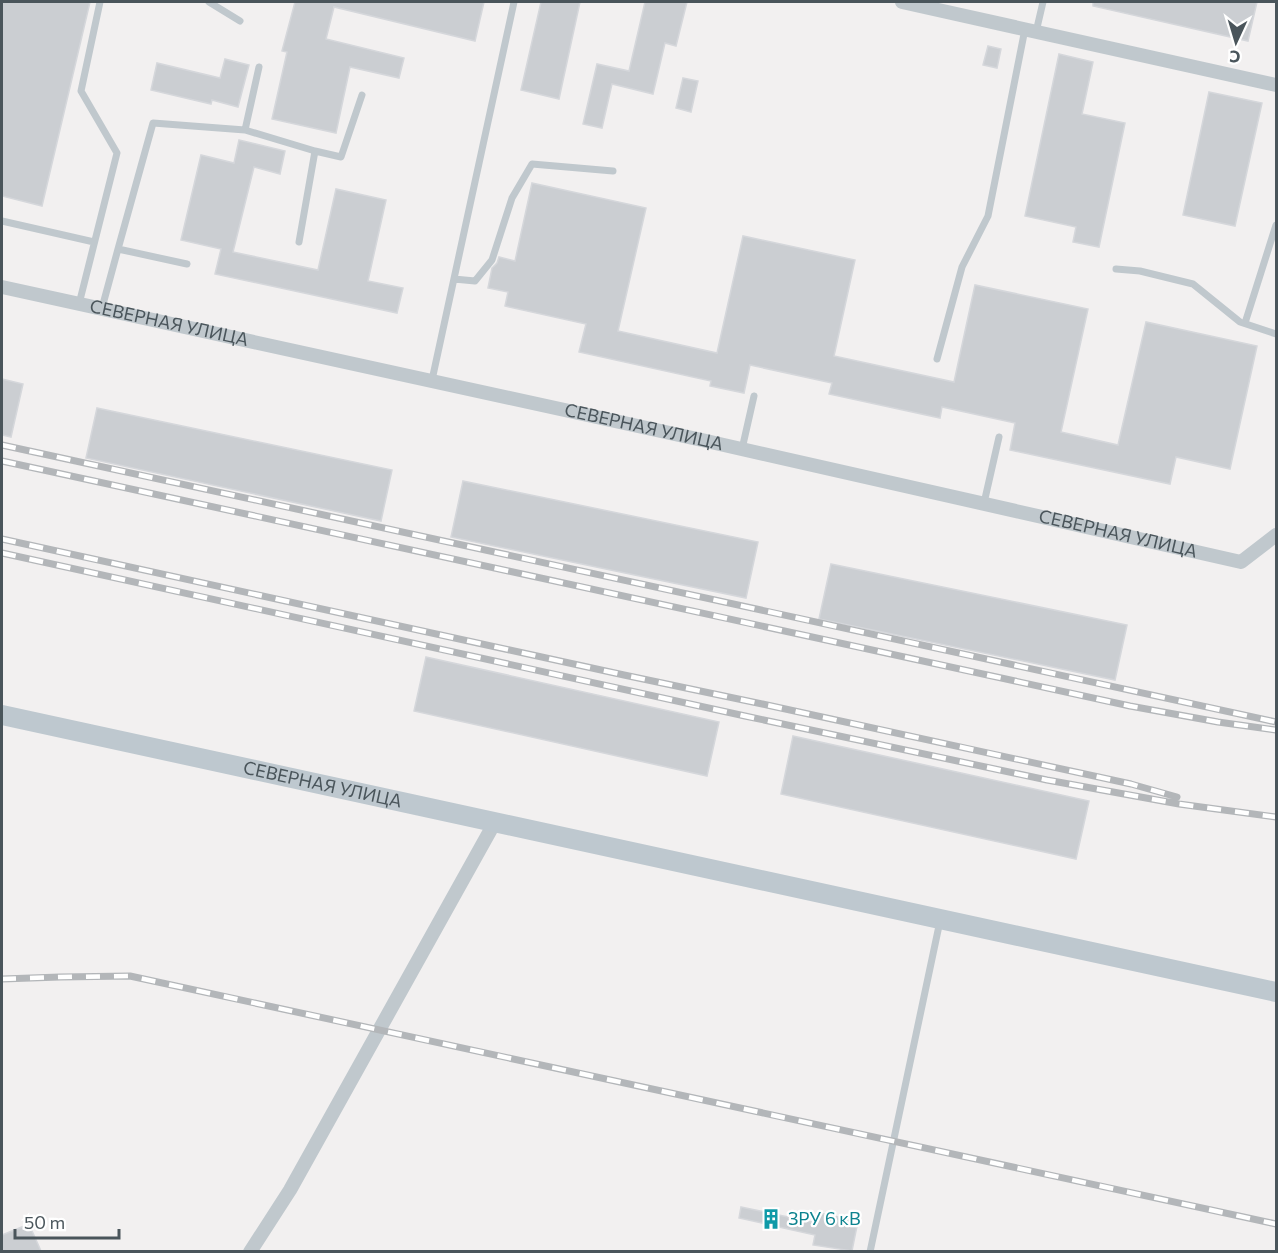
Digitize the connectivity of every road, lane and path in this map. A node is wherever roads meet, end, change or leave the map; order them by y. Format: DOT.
graph roads {
  1 [pos="100,2"];
  2 [pos="208,2"];
  3 [pos="514,2"];
  4 [pos="902,2"];
  5 [pos="1043,2"];
  6 [pos="240,21"];
  7 [pos="1030,31"];
  8 [pos="259,67"];
  9 [pos="1276,85"];
  10 [pos="362,95"];
  11 [pos="245,130"];
  12 [pos="315,151"];
  13 [pos="613,171"];
  14 [pos="2,221"];
  15 [pos="1276,225"];
  16 [pos="94,242"];
  17 [pos="298,242"];
  18 [pos="118,249"];
  19 [pos="187,264"];
  20 [pos="1116,269"];
  21 [pos="454,279"];
  22 [pos="2,287"];
  23 [pos="79,303"];
  24 [pos="102,308"];
  25 [pos="1245,323"];
  26 [pos="1276,334"];
  27 [pos="937,359"];
  28 [pos="432,380"];
  29 [pos="754,396"];
  30 [pos="999,437"];
  31 [pos="742,449"];
  32 [pos="984,502"];
  33 [pos="1276,534"];
  34 [pos="2,715"];
  35 [pos="495,822"];
  36 [pos="941,919"];
  37 [pos="1276,992"];
  38 [pos="250,1251"];
  39 [pos="870,1251"];
  1 -- 16 [label="lane"];
  2 -- 6 [label="lane"];
  3 -- 21 [label="lane"];
  4 -- 7 [label="street"];
  5 -- 7 [label="lane"];
  7 -- 9 [label="street"];
  7 -- 27 [label="lane"];
  8 -- 11 [label="lane"];
  10 -- 12 [label="lane"];
  11 -- 12 [label="lane"];
  11 -- 18 [label="lane"];
  12 -- 17 [label="lane"];
  13 -- 21 [label="lane"];
  14 -- 16 [label="lane"];
  15 -- 25 [label="lane"];
  16 -- 23 [label="lane"];
  18 -- 19 [label="lane"];
  18 -- 24 [label="lane"];
  20 -- 25 [label="lane"];
  21 -- 28 [label="lane"];
  22 -- 23 [label="street, СЕВЕРНАЯ УЛИЦА"];
  23 -- 24 [label="street, СЕВЕРНАЯ УЛИЦА"];
  24 -- 28 [label="street, СЕВЕРНАЯ УЛИЦА"];
  25 -- 26 [label="lane"];
  28 -- 31 [label="street, СЕВЕРНАЯ УЛИЦА"];
  29 -- 31 [label="lane"];
  30 -- 32 [label="lane"];
  31 -- 32 [label="street, СЕВЕРНАЯ УЛИЦА"];
  32 -- 33 [label="street, СЕВЕРНАЯ УЛИЦА"];
  34 -- 35 [label="main road, СЕВЕРНАЯ УЛИЦА"];
  35 -- 36 [label="main road, СЕВЕРНАЯ УЛИЦА"];
  35 -- 38 [label="street"];
  36 -- 37 [label="main road, СЕВЕРНАЯ УЛИЦА"];
  36 -- 39 [label="lane"];
}
